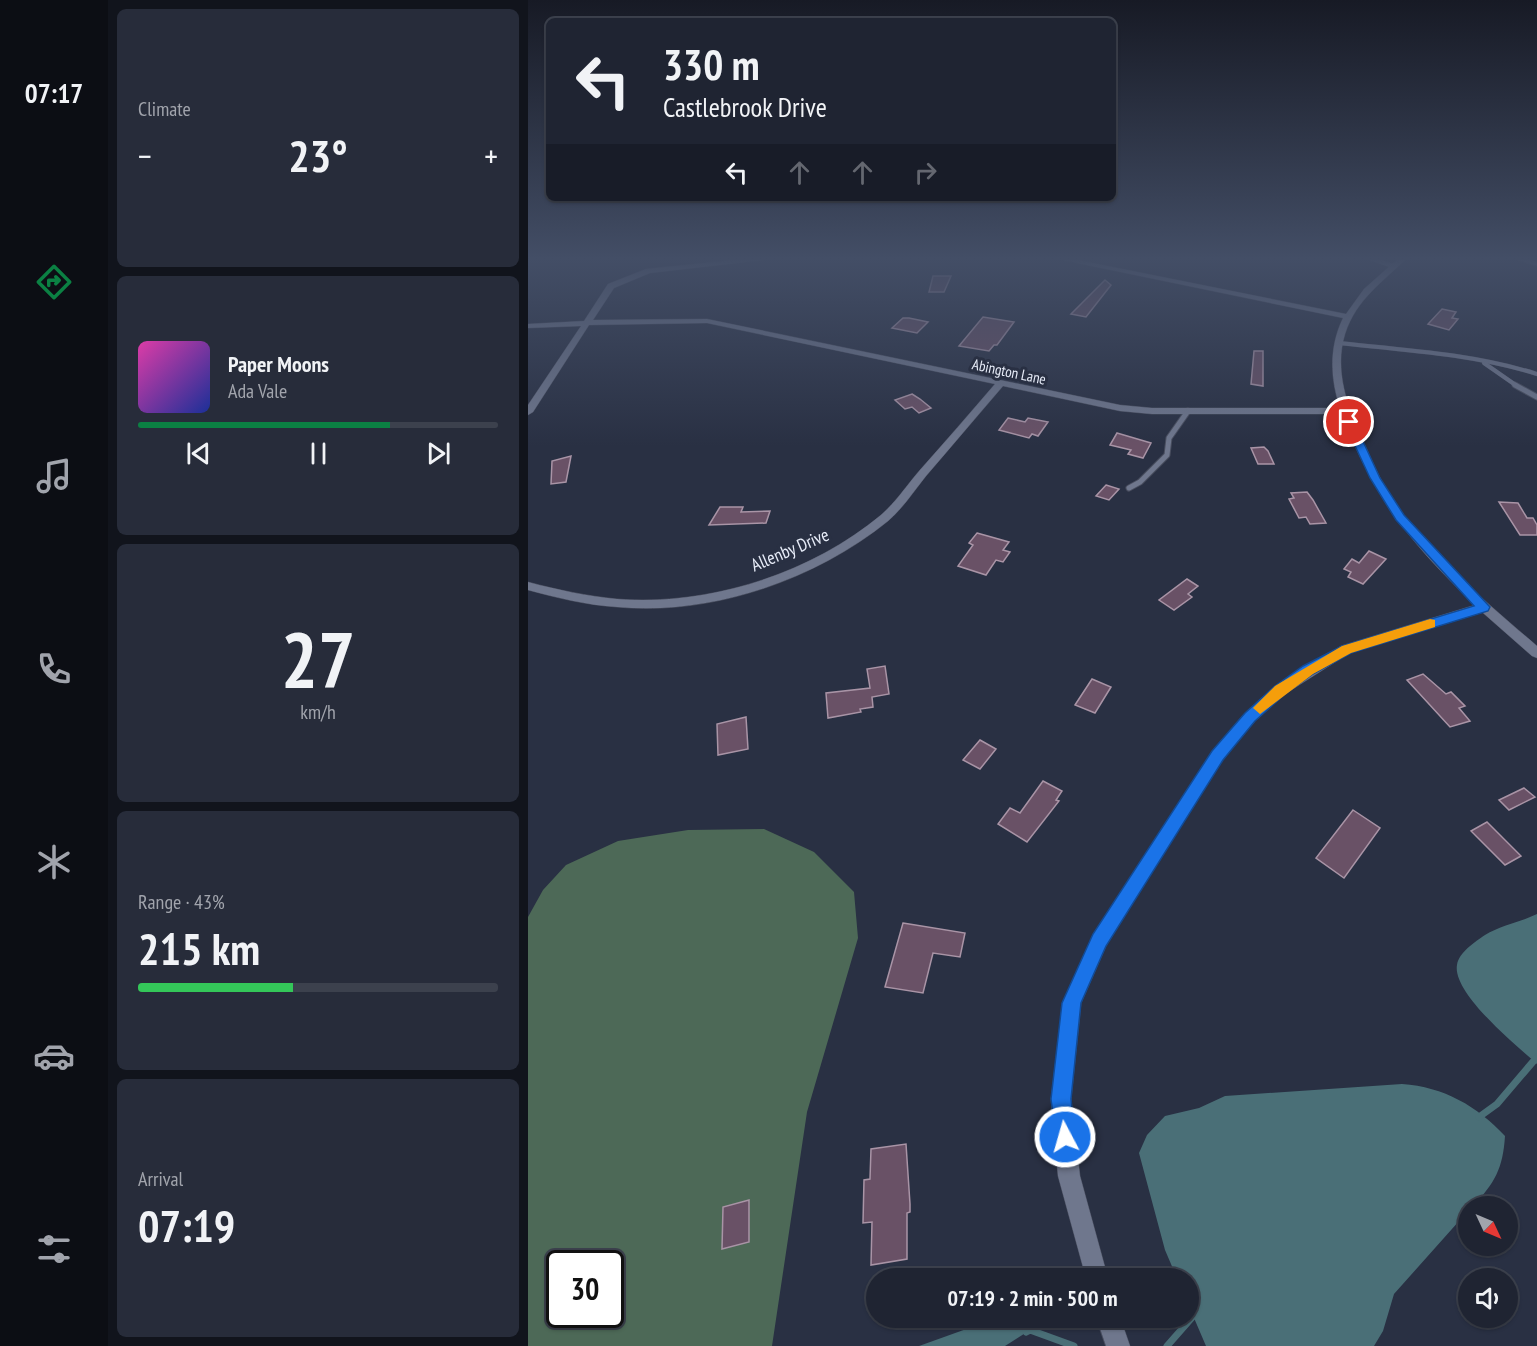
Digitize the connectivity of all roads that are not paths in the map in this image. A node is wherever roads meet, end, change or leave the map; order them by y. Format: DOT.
graph roads {
  1 [pos="587,320"];
  2 [pos="659,320"];
  3 [pos="690,320"];
  4 [pos="1347,320"];
  5 [pos="585,323"];
  6 [pos="528,326"];
  7 [pos="1338,343"];
  8 [pos="1465,357"];
  9 [pos="1537,374"];
  10 [pos="1000,384"];
  11 [pos="1537,397"];
  12 [pos="1188,411"];
  13 [pos="1344,411"];
  14 [pos="528,412"];
  15 [pos="1129,488"];
  16 [pos="528,586"];
  17 [pos="1484,607"];
  18 [pos="1537,653"];
  19 [pos="1094,1268"];
  20 [pos="1112,1328"];
  21 [pos="1118,1346"];
  1 -- 5 [label="street"];
  2 -- 5 [label="street, Abington Lane"];
  3 -- 10 [label="street, Abington Lane"];
  4 -- 7 [label="street"];
  5 -- 6 [label="street, Abington Lane"];
  5 -- 14 [label="street"];
  7 -- 8 [label="lane"];
  7 -- 13 [label="street"];
  8 -- 9 [label="lane"];
  8 -- 11 [label="lane"];
  10 -- 12 [label="street, Abington Lane"];
  10 -- 16 [label="street, Allenby Drive"];
  12 -- 13 [label="street, Abington Lane"];
  12 -- 15 [label="lane"];
  13 -- 17 [label="street"];
  17 -- 18 [label="street"];
  17 -- 19 [label="street"];
  20 -- 21 [label="street"];
}
